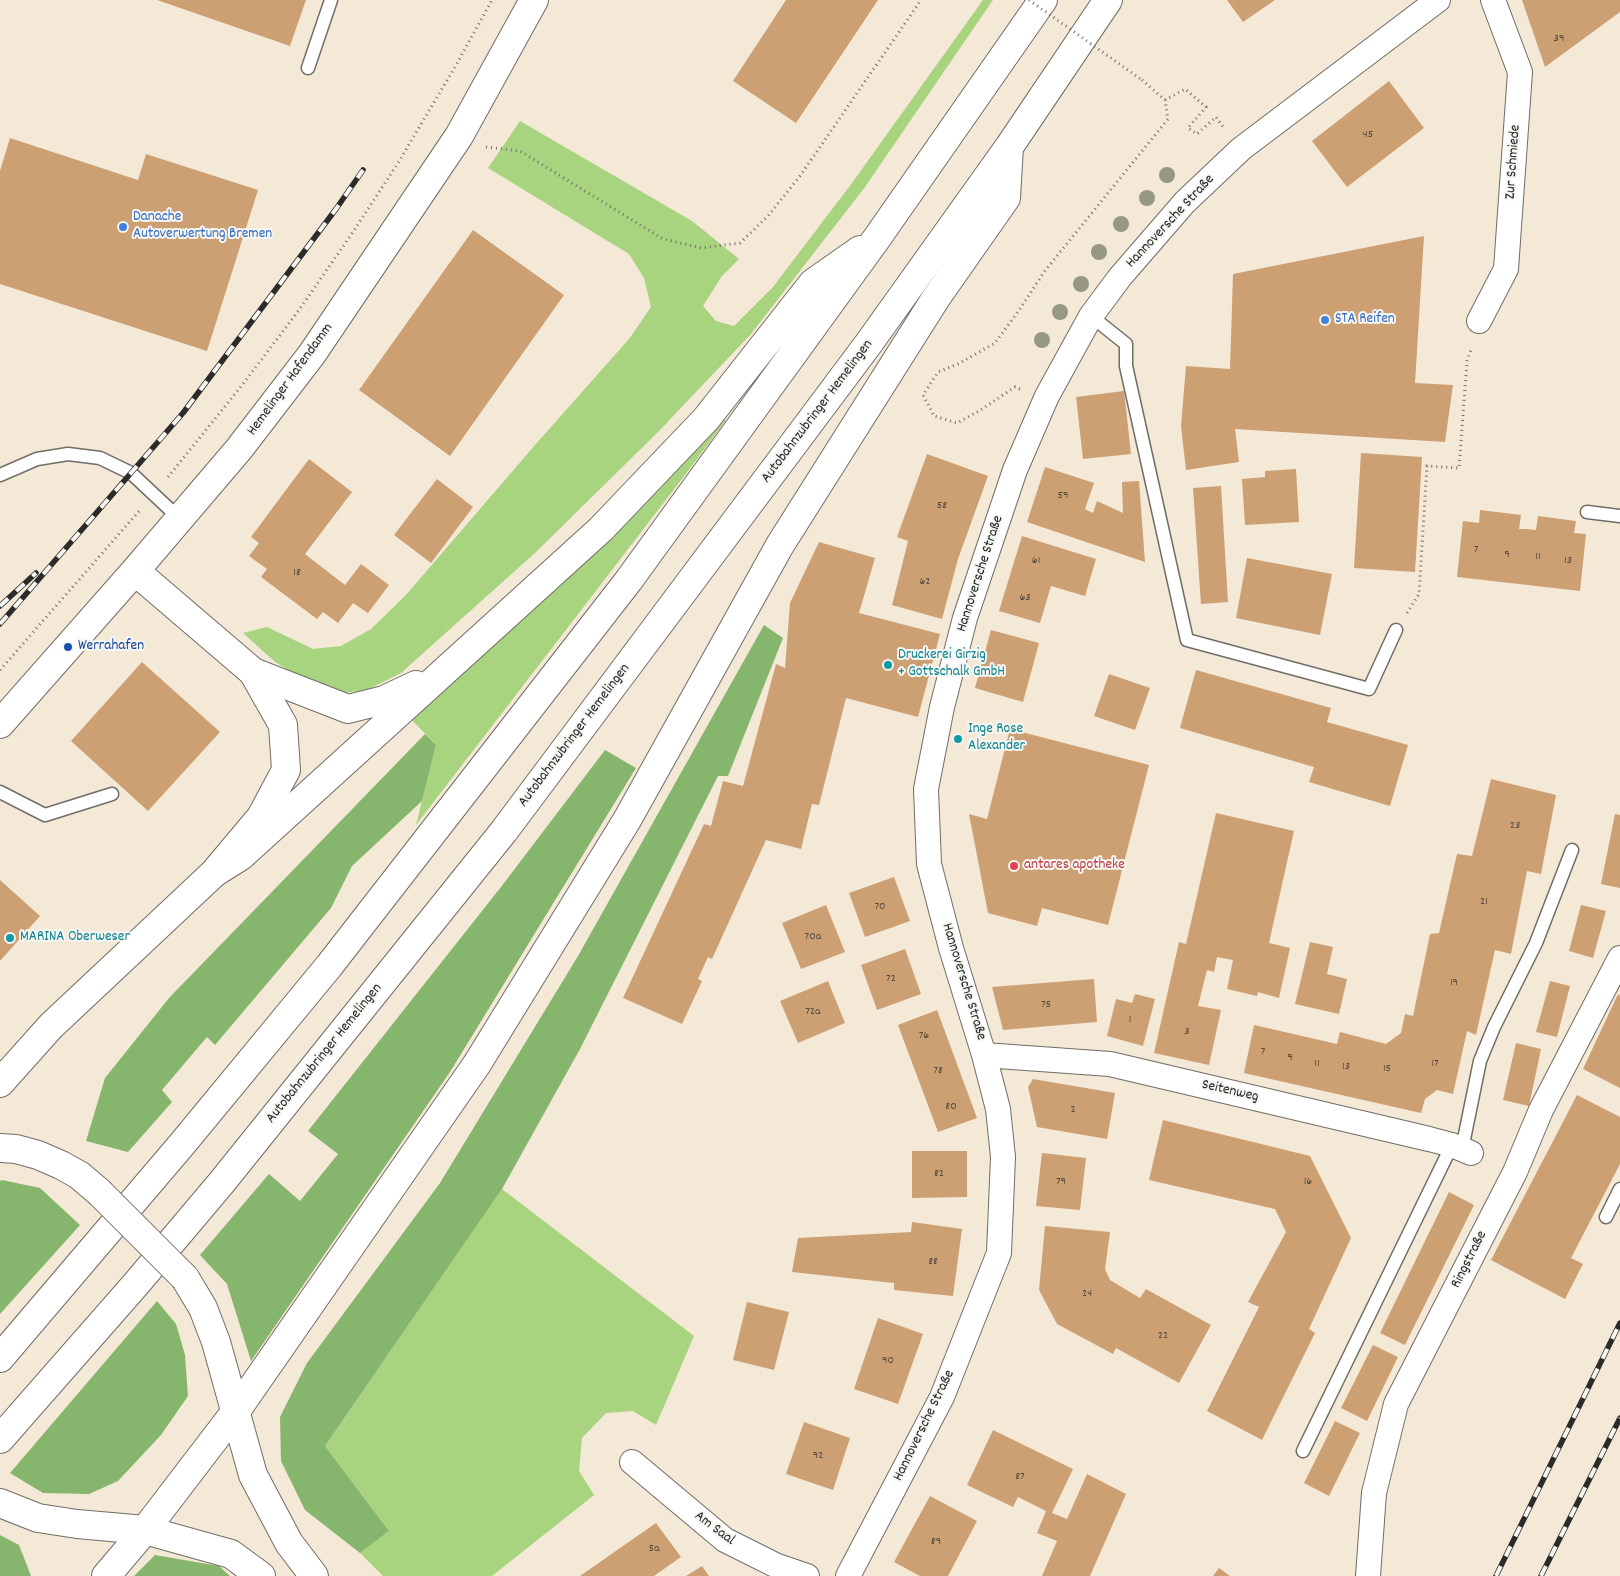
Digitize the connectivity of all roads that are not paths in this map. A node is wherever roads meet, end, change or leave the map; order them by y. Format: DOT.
graph roads {
  1 [pos="331,0"];
  2 [pos="534,0"];
  3 [pos="1043,0"];
  4 [pos="1108,0"];
  5 [pos="1438,0"];
  6 [pos="1493,0"];
  7 [pos="308,68"];
  8 [pos="1009,147"];
  9 [pos="877,238"];
  10 [pos="1090,316"];
  11 [pos="1479,321"];
  12 [pos="0,475"];
  13 [pos="1587,512"];
  14 [pos="1620,516"];
  15 [pos="180,519"];
  16 [pos="135,572"];
  17 [pos="1396,630"];
  18 [pos="253,672"];
  19 [pos="442,672"];
  20 [pos="0,724"];
  21 [pos="0,792"];
  22 [pos="112,794"];
  23 [pos="1572,850"];
  24 [pos="214,873"];
  25 [pos="1620,958"];
  26 [pos="984,1055"];
  27 [pos="0,1083"];
  28 [pos="0,1148"];
  29 [pos="1462,1149"];
  30 [pos="1620,1189"];
  31 [pos="1606,1217"];
  32 [pos="0,1358"];
  33 [pos="236,1411"];
  34 [pos="0,1439"];
  35 [pos="1303,1451"];
  36 [pos="632,1462"];
  37 [pos="0,1503"];
  38 [pos="146,1530"];
  39 [pos="106,1576"];
  40 [pos="261,1576"];
  41 [pos="314,1576"];
  42 [pos="807,1576"];
  43 [pos="848,1576"];
  44 [pos="1368,1576"];
  1 -- 7 [label="lane"];
  2 -- 15 [label="main road, Hemelinger Hafendamm"];
  3 -- 9 [label="main road"];
  4 -- 8 [label="main road, Autobahnzubringer Hemelingen"];
  5 -- 10 [label="street, Hannoversche Straße"];
  6 -- 11 [label="street, Zur Schmiede"];
  8 -- 33 [label="main road"];
  8 -- 34 [label="main road, Autobahnzubringer Hemelingen"];
  9 -- 19 [label="main road"];
  9 -- 32 [label="main road"];
  10 -- 17 [label="lane"];
  10 -- 26 [label="street, Hannoversche Straße"];
  12 -- 15 [label="lane"];
  13 -- 14 [label="lane"];
  15 -- 16 [label="main road, Hemelinger Hafendamm"];
  16 -- 18 [label="main road"];
  16 -- 20 [label="main road, Hemelinger Hafendamm"];
  18 -- 19 [label="main road"];
  18 -- 24 [label="main road"];
  19 -- 24 [label="main road"];
  21 -- 22 [label="lane"];
  23 -- 29 [label="lane"];
  24 -- 27 [label="main road"];
  25 -- 44 [label="street, Ringstraße"];
  26 -- 29 [label="street, Seitenweg"];
  26 -- 43 [label="street, Hannoversche Straße"];
  28 -- 33 [label="main road, bridge"];
  29 -- 35 [label="lane"];
  30 -- 31 [label="lane"];
  33 -- 38 [label="main road"];
  33 -- 41 [label="main road"];
  36 -- 42 [label="street, Am Saal"];
  37 -- 38 [label="main road"];
  38 -- 39 [label="main road"];
  38 -- 40 [label="main road"];
}
